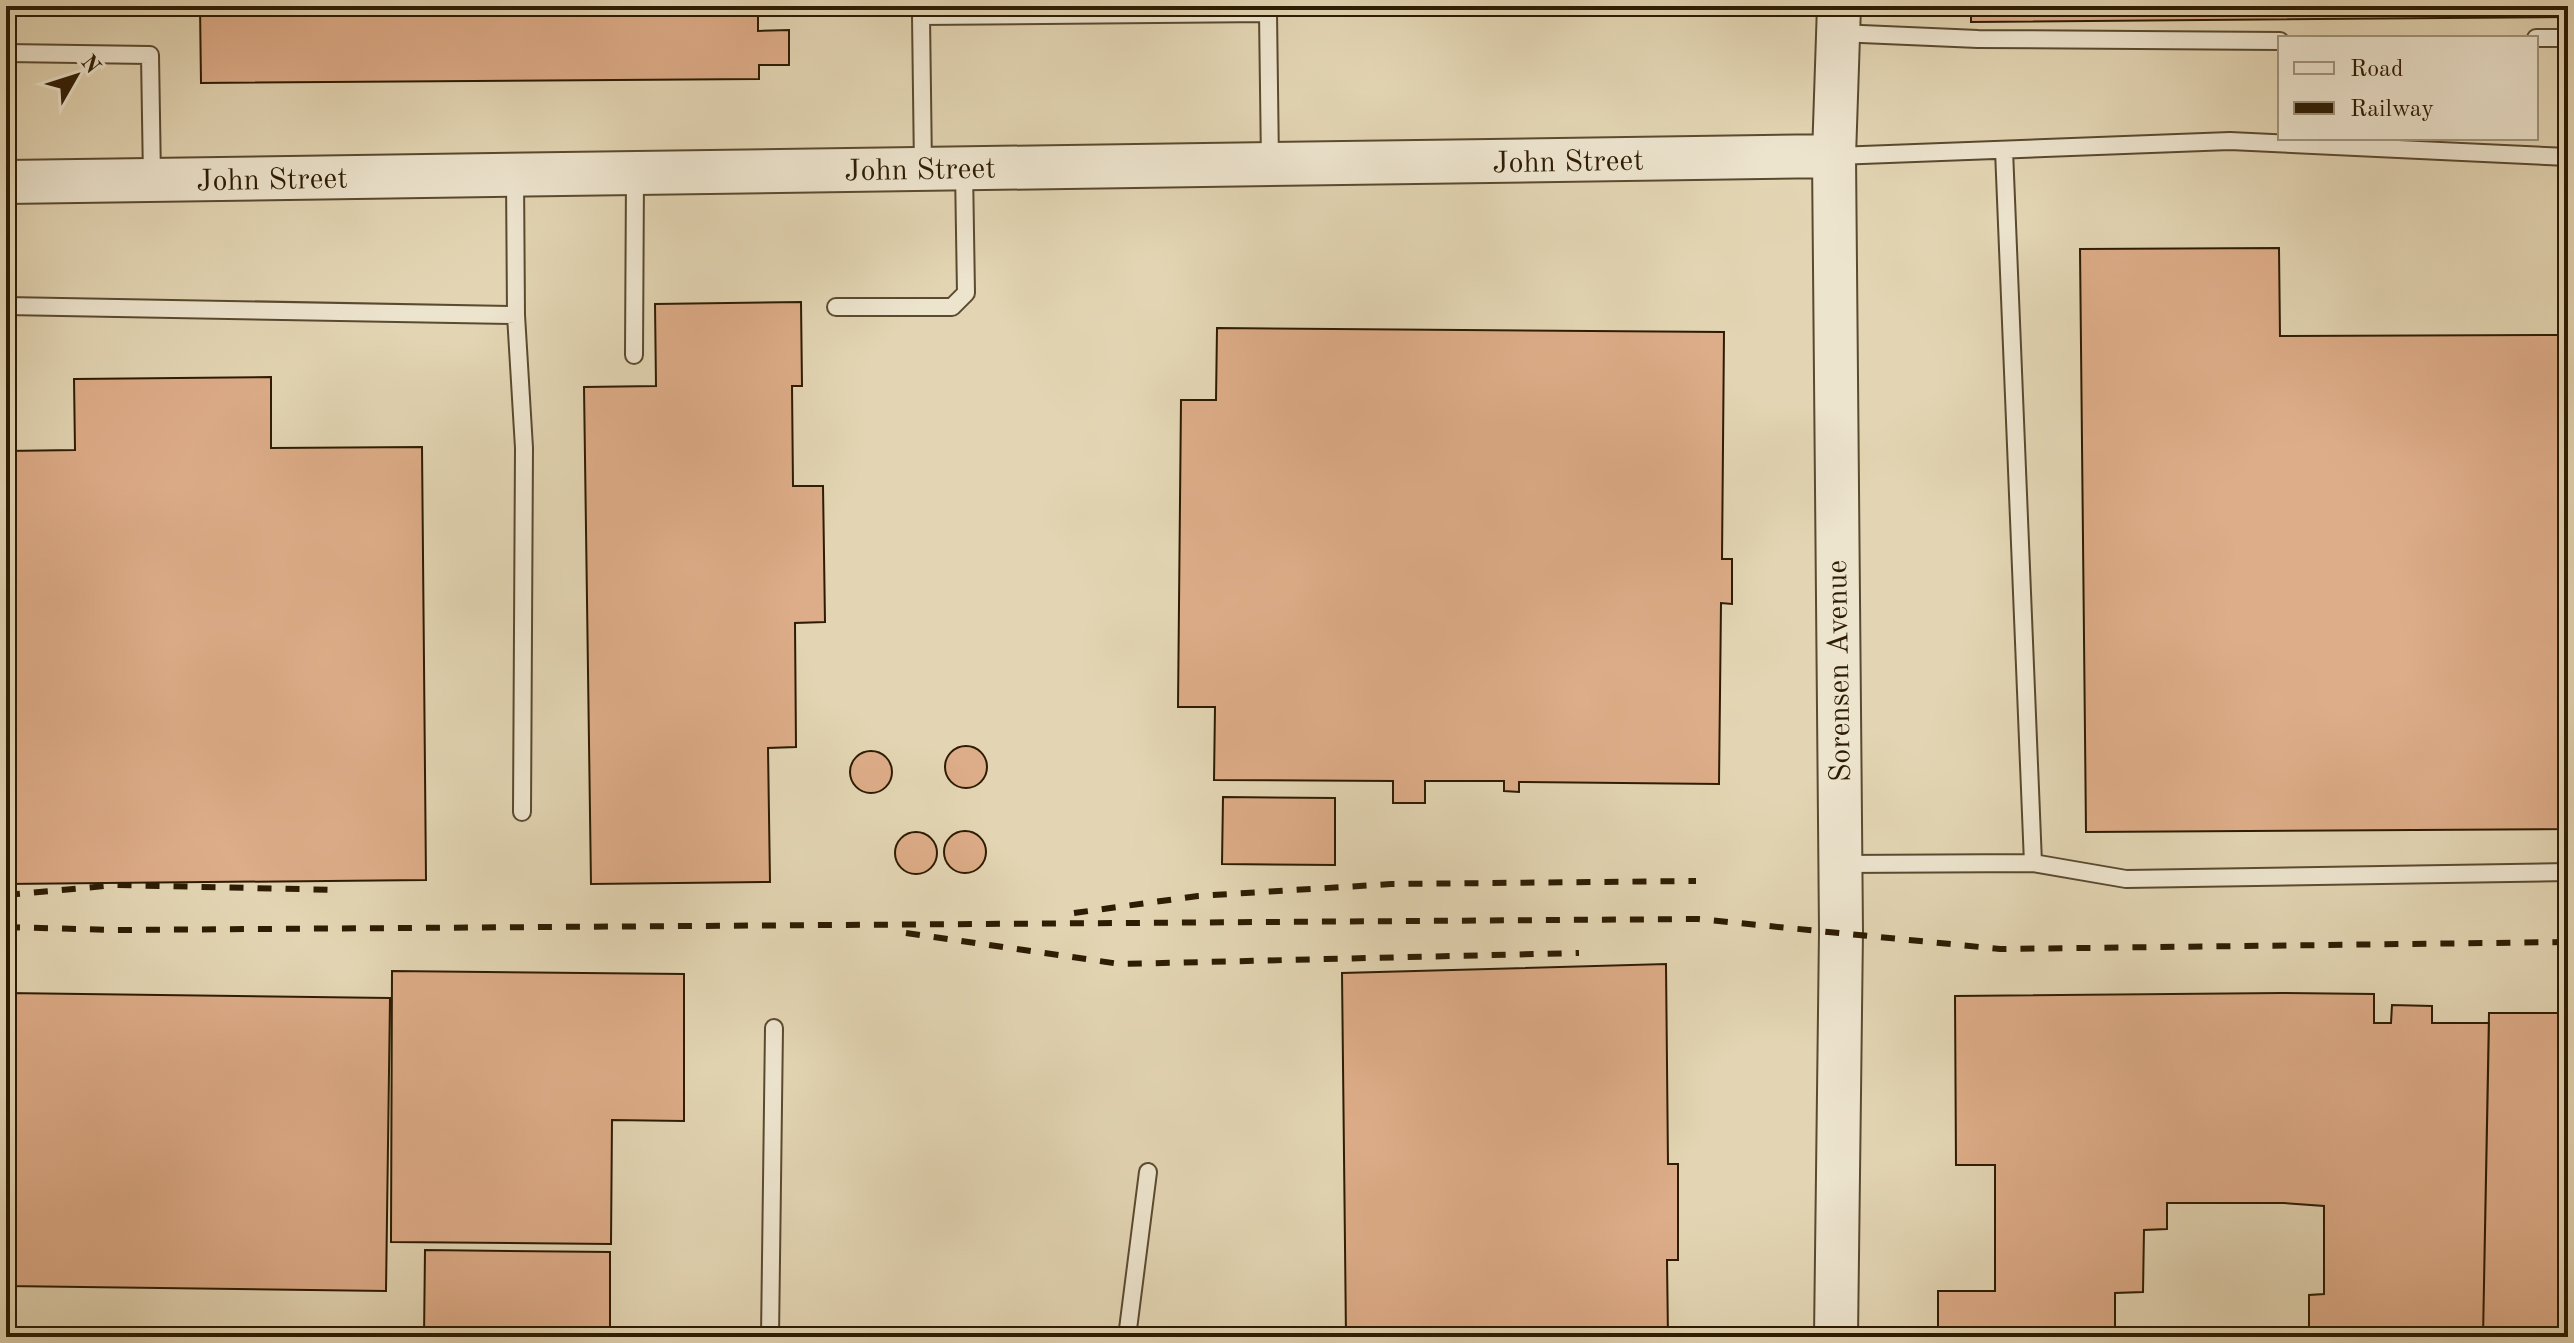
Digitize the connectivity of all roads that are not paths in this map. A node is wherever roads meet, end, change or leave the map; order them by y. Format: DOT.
graph roads {
  1 [pos="1268,9"];
  2 [pos="1838,19"];
  3 [pos="2538,38"];
  4 [pos="2568,38"];
  5 [pos="2278,41"];
  6 [pos="6,53"];
  7 [pos="2004,150"];
  8 [pos="1834,156"];
  9 [pos="2568,157"];
  10 [pos="1270,164"];
  11 [pos="923,169"];
  12 [pos="964,169"];
  13 [pos="635,174"];
  14 [pos="515,175"];
  15 [pos="152,180"];
  16 [pos="6,182"];
  17 [pos="6,306"];
  18 [pos="836,307"];
  19 [pos="516,315"];
  20 [pos="634,355"];
  21 [pos="522,812"];
  22 [pos="2033,863"];
  23 [pos="1840,864"];
  24 [pos="2568,872"];
  25 [pos="774,1028"];
  26 [pos="1148,1172"];
  27 [pos="770,1337"];
  28 [pos="1127,1337"];
  29 [pos="1836,1337"];
  1 -- 10 [label="lane"];
  1 -- 11 [label="lane"];
  2 -- 5 [label="lane"];
  2 -- 8 [label="street, Sorensen Avenue"];
  3 -- 4 [label="lane"];
  6 -- 15 [label="lane"];
  7 -- 8 [label="lane"];
  7 -- 9 [label="lane"];
  7 -- 22 [label="lane"];
  8 -- 10 [label="street, John Street"];
  8 -- 23 [label="street, Sorensen Avenue"];
  10 -- 12 [label="street, John Street"];
  11 -- 12 [label="street, John Street"];
  11 -- 13 [label="street, John Street"];
  12 -- 18 [label="lane"];
  13 -- 14 [label="street, John Street"];
  13 -- 20 [label="lane"];
  14 -- 15 [label="street, John Street"];
  14 -- 19 [label="lane"];
  15 -- 16 [label="street, John Street"];
  17 -- 19 [label="lane"];
  19 -- 21 [label="lane"];
  22 -- 23 [label="lane"];
  22 -- 24 [label="lane"];
  23 -- 29 [label="street, Sorensen Avenue"];
  25 -- 27 [label="lane"];
  26 -- 28 [label="lane"];
}
